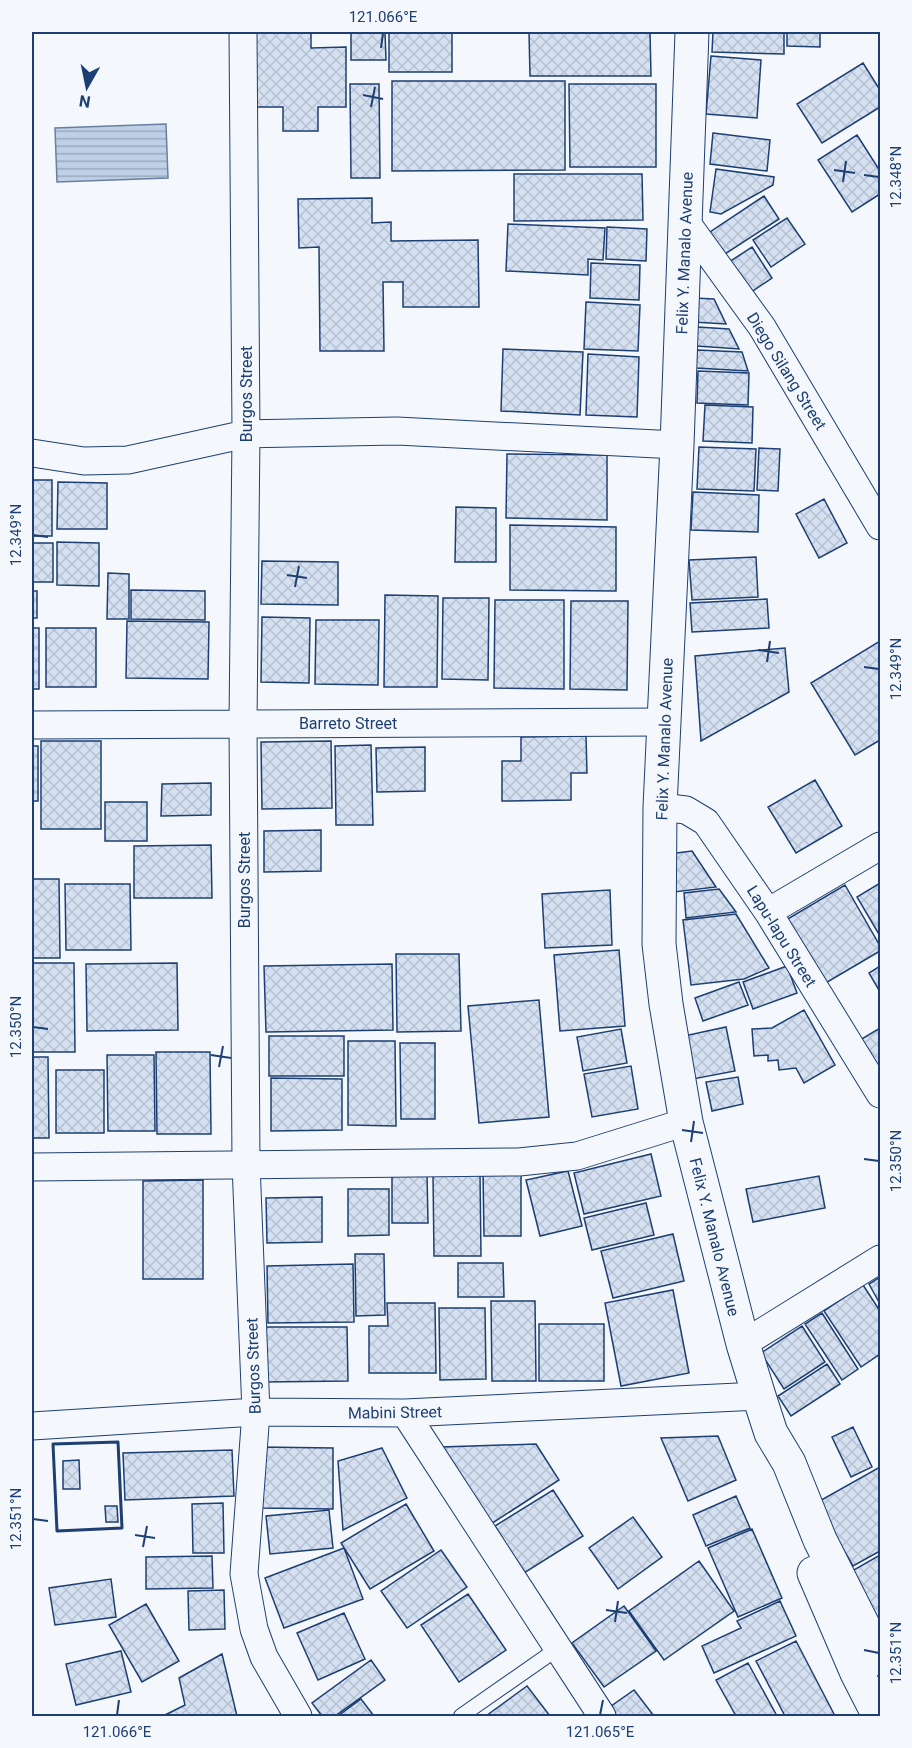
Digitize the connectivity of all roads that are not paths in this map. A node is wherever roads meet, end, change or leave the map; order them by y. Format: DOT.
graph roads {
  1 [pos="243,32"];
  2 [pos="692,32"];
  3 [pos="686,222"];
  4 [pos="246,434"];
  5 [pos="677,445"];
  6 [pos="32,453"];
  7 [pos="880,526"];
  8 [pos="664,722"];
  9 [pos="243,723"];
  10 [pos="32,725"];
  11 [pos="660,807"];
  12 [pos="880,846"];
  13 [pos="768,912"];
  14 [pos="880,1094"];
  15 [pos="686,1122"];
  16 [pos="246,1164"];
  17 [pos="32,1167"];
  18 [pos="880,1259"];
  19 [pos="743,1344"];
  20 [pos="759,1396"];
  21 [pos="256,1412"];
  22 [pos="405,1413"];
  23 [pos="32,1426"];
  24 [pos="771,1432"];
  25 [pos="557,1649"];
  26 [pos="880,1659"];
  27 [pos="298,1716"];
  28 [pos="461,1716"];
  29 [pos="602,1716"];
  30 [pos="879,1716"];
  1 -- 4 [label="street, Burgos Street"];
  2 -- 3 [label="main road, Felix Y. Manalo Avenue"];
  3 -- 5 [label="main road, Felix Y. Manalo Avenue"];
  3 -- 7 [label="street, Diego Silang Street"];
  4 -- 5 [label="street"];
  4 -- 6 [label="street"];
  4 -- 9 [label="street, Burgos Street"];
  5 -- 8 [label="main road, Felix Y. Manalo Avenue"];
  8 -- 9 [label="street, Barreto Street"];
  8 -- 11 [label="main road, Felix Y. Manalo Avenue"];
  9 -- 10 [label="street, Barreto Street"];
  9 -- 16 [label="street, Burgos Street"];
  11 -- 13 [label="street, Lapu-lapu Street"];
  11 -- 15 [label="main road, Felix Y. Manalo Avenue"];
  12 -- 13 [label="street"];
  13 -- 14 [label="street, Lapu-lapu Street"];
  15 -- 16 [label="street"];
  15 -- 19 [label="main road, Felix Y. Manalo Avenue"];
  16 -- 17 [label="street"];
  16 -- 21 [label="street, Burgos Street"];
  18 -- 19 [label="street"];
  19 -- 20 [label="main road, Felix Y. Manalo Avenue"];
  20 -- 22 [label="street, Mabini Street"];
  20 -- 24 [label="main road, Felix Y. Manalo Avenue"];
  21 -- 22 [label="street, Mabini Street"];
  21 -- 23 [label="street, Mabini Street"];
  21 -- 27 [label="street, Burgos Street"];
  22 -- 25 [label="street"];
  24 -- 26 [label="main road, Felix Y. Manalo Avenue"];
  24 -- 30 [label="main road, Felix Y. Manalo Avenue"];
  25 -- 28 [label="lane"];
  25 -- 29 [label="street"];
}
